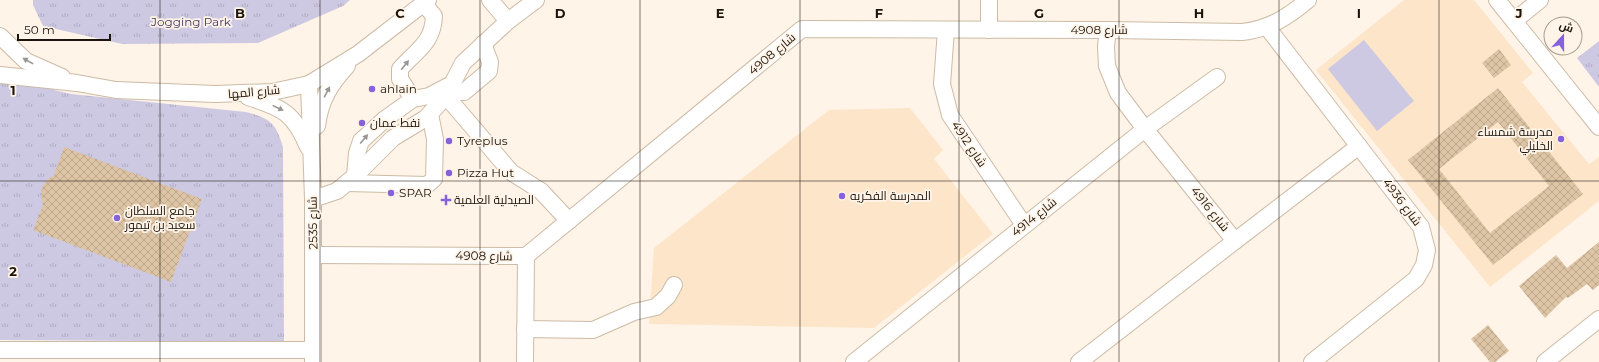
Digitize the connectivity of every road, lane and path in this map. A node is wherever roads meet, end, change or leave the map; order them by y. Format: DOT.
graph roads {
  1 [pos="490,0"];
  2 [pos="536,0"];
  3 [pos="989,0"];
  4 [pos="1308,0"];
  5 [pos="1498,0"];
  6 [pos="1540,0"];
  7 [pos="426,2"];
  8 [pos="508,21"];
  9 [pos="1514,21"];
  10 [pos="1267,27"];
  11 [pos="946,30"];
  12 [pos="989,30"];
  13 [pos="1108,30"];
  14 [pos="0,36"];
  15 [pos="483,44"];
  16 [pos="358,54"];
  17 [pos="0,75"];
  18 [pos="1217,77"];
  19 [pos="77,83"];
  20 [pos="309,84"];
  21 [pos="448,90"];
  22 [pos="241,95"];
  23 [pos="413,99"];
  24 [pos="430,114"];
  25 [pos="1599,126"];
  26 [pos="1145,129"];
  27 [pos="1359,146"];
  28 [pos="312,157"];
  29 [pos="351,179"];
  30 [pos="313,199"];
  31 [pos="569,221"];
  32 [pos="1024,225"];
  33 [pos="1235,241"];
  34 [pos="314,254"];
  35 [pos="526,256"];
  36 [pos="674,285"];
  37 [pos="1599,319"];
  38 [pos="525,329"];
  39 [pos="0,350"];
  40 [pos="313,356"];
  41 [pos="525,362"];
  42 [pos="854,362"];
  43 [pos="1079,362"];
  44 [pos="1312,362"];
  45 [pos="1545,362"];
  1 -- 8 [label="street"];
  2 -- 8 [label="street"];
  3 -- 12 [label="street"];
  4 -- 10 [label="street, 4908 شارع"];
  5 -- 9 [label="street"];
  6 -- 9 [label="street"];
  7 -- 16 [label="street, شارع المها"];
  23 -- 7 [label="street, one-way"];
  8 -- 15 [label="street"];
  9 -- 25 [label="street"];
  10 -- 13 [label="street, 4908 شارع"];
  10 -- 27 [label="street, 4936 شارع"];
  11 -- 12 [label="street, 4908 شارع"];
  11 -- 31 [label="street, 4908 شارع"];
  11 -- 32 [label="street, 4912 شارع"];
  12 -- 13 [label="street, 4908 شارع"];
  13 -- 26 [label="street, 4916 شارع"];
  19 -- 14 [label="street, شارع المها, one-way"];
  15 -- 21 [label="street"];
  15 -- 21 [label="street"];
  16 -- 20 [label="street, شارع المها"];
  28 -- 16 [label="street, one-way"];
  17 -- 19 [label="street, شارع المها"];
  18 -- 26 [label="street, 4914 شارع"];
  19 -- 22 [label="street, شارع المها"];
  20 -- 22 [label="street, شارع المها"];
  20 -- 28 [label="street, 2535 شارع"];
  21 -- 23 [label="street"];
  21 -- 24 [label="street"];
  21 -- 31 [label="street"];
  22 -- 28 [label="street, one-way"];
  29 -- 23 [label="street, one-way"];
  24 -- 29 [label="street"];
  24 -- 29 [label="street"];
  26 -- 32 [label="street, 4914 شارع"];
  26 -- 33 [label="street, 4916 شارع"];
  27 -- 33 [label="street"];
  27 -- 44 [label="street, 4936 شارع"];
  28 -- 30 [label="street, 2535 شارع"];
  29 -- 30 [label="street"];
  30 -- 34 [label="street, 2535 شارع"];
  31 -- 35 [label="street, 4908 شارع"];
  32 -- 42 [label="street, 4914 شارع"];
  33 -- 43 [label="street, 4916 شارع"];
  34 -- 35 [label="street, 4908 شارع"];
  34 -- 40 [label="street, 2535 شارع"];
  35 -- 38 [label="street"];
  36 -- 38 [label="street"];
  37 -- 45 [label="street"];
  38 -- 41 [label="street"];
  39 -- 40 [label="street"];
}
